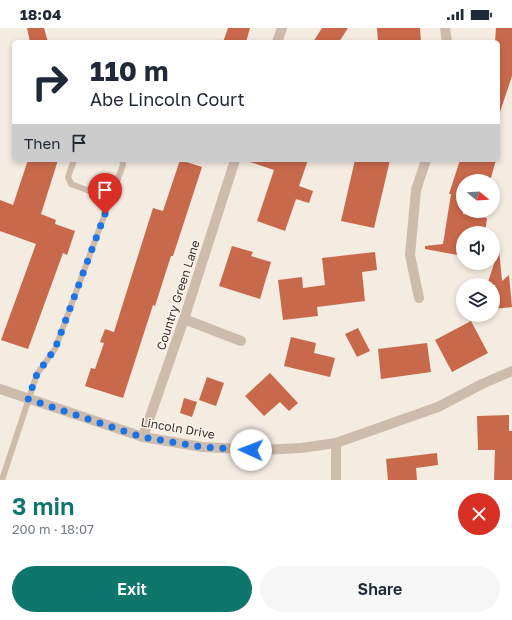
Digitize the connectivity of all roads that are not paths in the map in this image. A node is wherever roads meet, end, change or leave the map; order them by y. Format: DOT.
graph roads {
  1 [pos="282,28"];
  2 [pos="445,28"];
  3 [pos="278,40"];
  4 [pos="447,40"];
  5 [pos="73,162"];
  6 [pos="234,162"];
  7 [pos="425,162"];
  8 [pos="122,163"];
  9 [pos="111,200"];
  10 [pos="418,298"];
  11 [pos="184,319"];
  12 [pos="241,341"];
  13 [pos="512,371"];
  14 [pos="0,388"];
  15 [pos="28,399"];
  16 [pos="142,437"];
  17 [pos="336,442"];
  18 [pos="2,480"];
  19 [pos="336,480"];
  1 -- 3 [label="street"];
  2 -- 4 [label="street"];
  5 -- 9 [label="lane"];
  6 -- 11 [label="street, Country Green Lane"];
  7 -- 10 [label="street"];
  8 -- 9 [label="lane"];
  9 -- 15 [label="lane"];
  11 -- 12 [label="street"];
  11 -- 16 [label="street, Country Green Lane"];
  13 -- 17 [label="street, Lincoln Drive"];
  14 -- 15 [label="street, Lincoln Drive"];
  15 -- 16 [label="street, Lincoln Drive"];
  15 -- 18 [label="lane"];
  16 -- 17 [label="street, Lincoln Drive"];
  17 -- 19 [label="street"];
}
